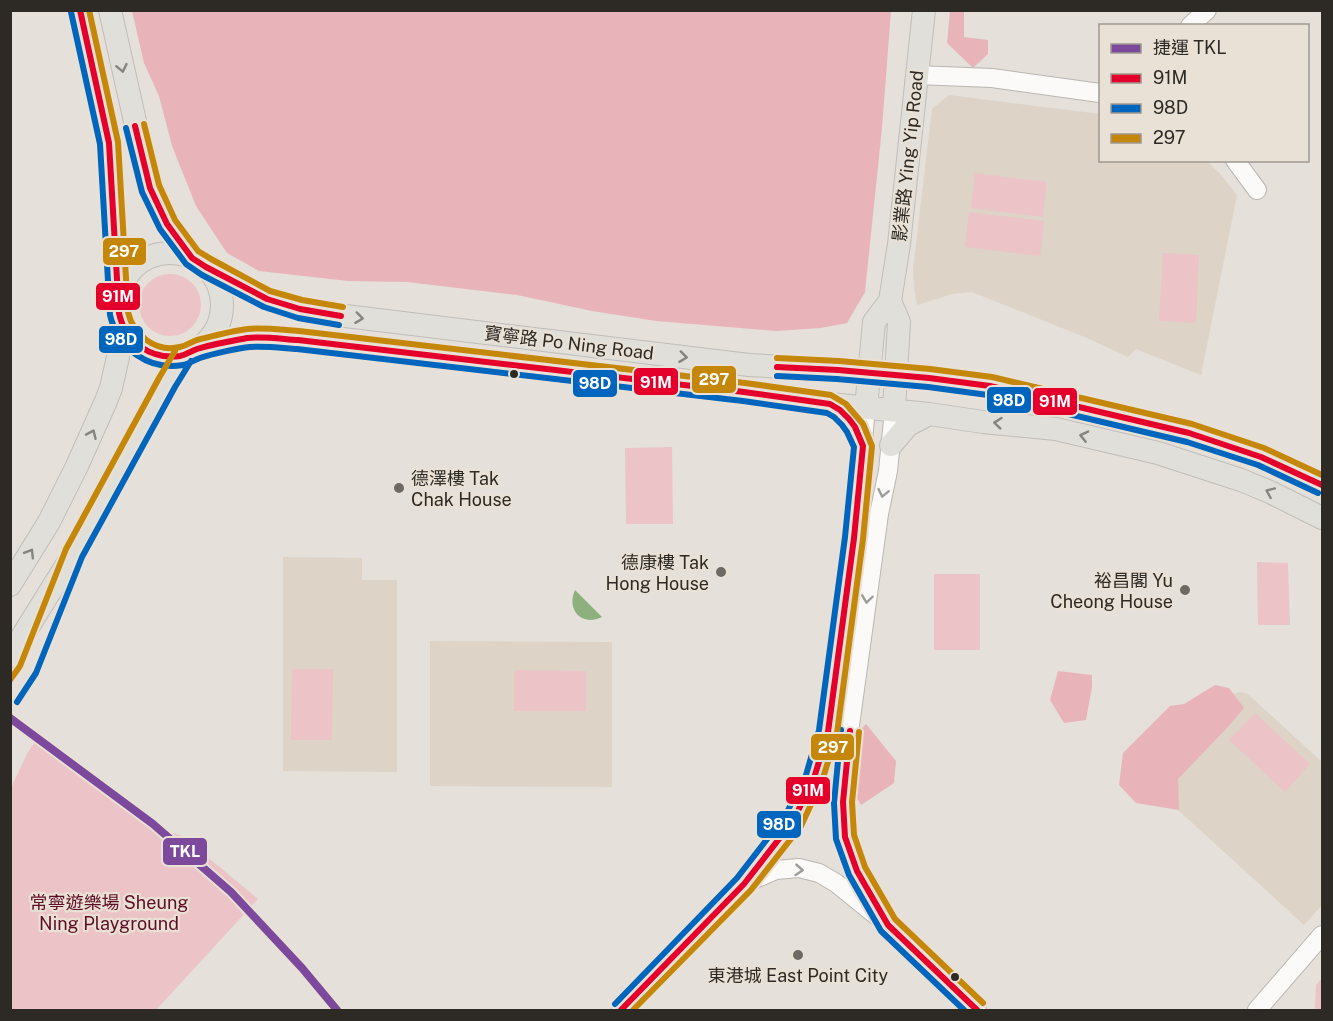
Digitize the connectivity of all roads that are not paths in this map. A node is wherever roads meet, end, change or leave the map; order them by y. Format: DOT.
graph roads {
  1 [pos="80,10"];
  2 [pos="110,10"];
  3 [pos="924,10"];
  4 [pos="1207,10"];
  5 [pos="1192,24"];
  6 [pos="916,75"];
  7 [pos="1099,93"];
  8 [pos="1236,162"];
  9 [pos="1257,190"];
  10 [pos="199,263"];
  11 [pos="119,297"];
  12 [pos="890,301"];
  13 [pos="121,322"];
  14 [pos="871,345"];
  15 [pos="191,352"];
  16 [pos="838,370"];
  17 [pos="869,373"];
  18 [pos="897,375"];
  19 [pos="830,404"];
  20 [pos="866,407"];
  21 [pos="894,410"];
  22 [pos="929,414"];
  23 [pos="891,445"];
  24 [pos="863,446"];
  25 [pos="1323,485"];
  26 [pos="1323,518"];
  27 [pos="10,585"];
  28 [pos="10,656"];
  29 [pos="744,884"];
  30 [pos="888,925"];
  31 [pos="1323,935"];
  32 [pos="1263,1008"];
  33 [pos="621,1011"];
  34 [pos="977,1011"];
  1 -- 11 [label="main road"];
  2 -- 10 [label="main road, one-way"];
  3 -- 6 [label="main road, 影業路 Ying Yip Road"];
  4 -- 5 [label="street"];
  6 -- 7 [label="street"];
  6 -- 12 [label="main road, 影業路 Ying Yip Road"];
  8 -- 9 [label="street"];
  10 -- 11 [label="main road"];
  10 -- 15 [label="main road"];
  10 -- 16 [label="main road, 寶寧路 Po Ning Road, one-way"];
  11 -- 13 [label="main road"];
  12 -- 14 [label="main road, 影業路 Ying Yip Road"];
  12 -- 18 [label="main road, 影業路 Ying Yip Road"];
  13 -- 15 [label="main road"];
  27 -- 13 [label="main road, one-way"];
  14 -- 16 [label="main road"];
  14 -- 17 [label="main road, 影業路 Ying Yip Road"];
  15 -- 19 [label="main road, 寶寧路 Po Ning Road"];
  15 -- 28 [label="main road"];
  16 -- 17 [label="main road, 寶寧路 Po Ning Road"];
  17 -- 18 [label="main road, 寶寧路 Po Ning Road"];
  17 -- 20 [label="main road, 影業路 Ying Yip Road"];
  18 -- 21 [label="main road, 影業路 Ying Yip Road"];
  18 -- 25 [label="main road, 寶寧路 Po Ning Road"];
  19 -- 20 [label="main road, 寶寧路 Po Ning Road"];
  19 -- 24 [label="main road"];
  20 -- 21 [label="main road, 寶寧路 Po Ning Road"];
  20 -- 24 [label="street"];
  21 -- 22 [label="main road, 寶寧路 Po Ning Road"];
  21 -- 23 [label="street"];
  22 -- 23 [label="main road"];
  26 -- 22 [label="main road, 寶寧路 Po Ning Road, one-way"];
  23 -- 30 [label="street, one-way"];
  24 -- 29 [label="street"];
  29 -- 30 [label="street, one-way"];
  29 -- 33 [label="street"];
  30 -- 34 [label="street"];
  31 -- 32 [label="street"];
}
